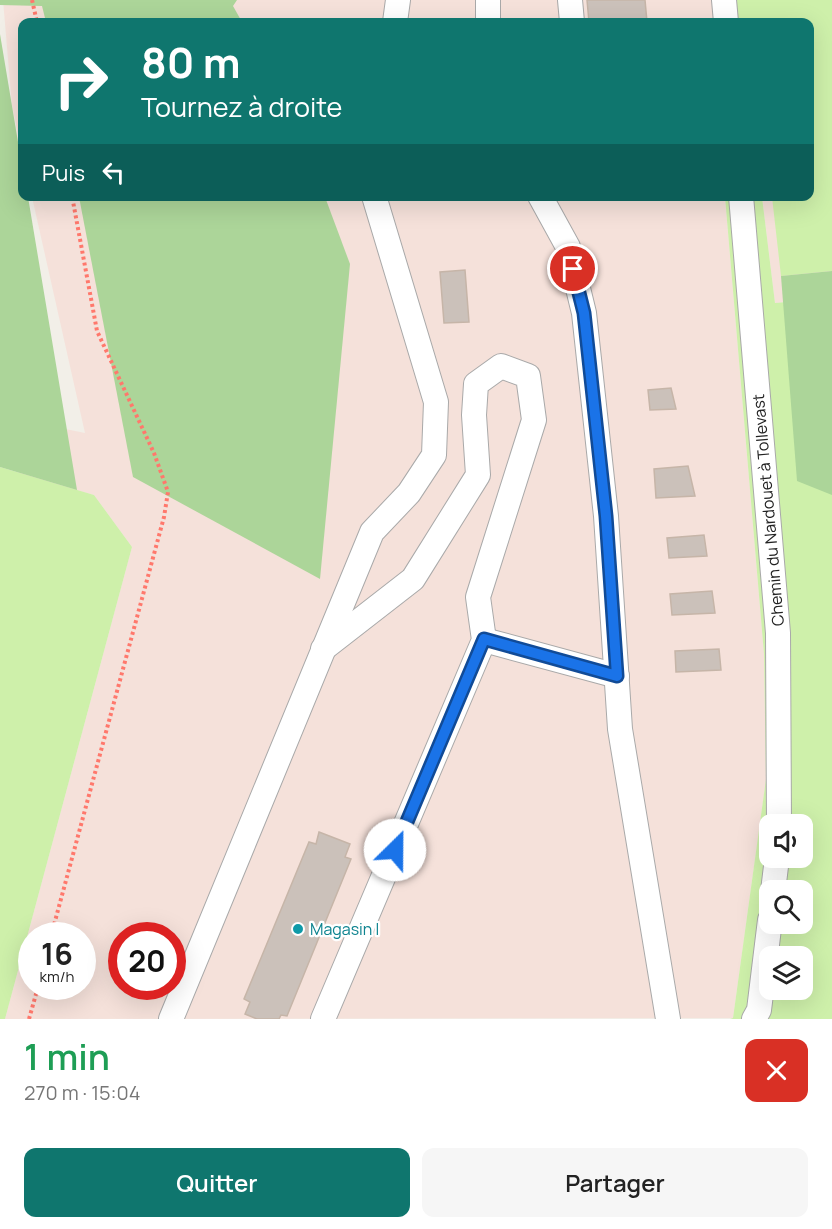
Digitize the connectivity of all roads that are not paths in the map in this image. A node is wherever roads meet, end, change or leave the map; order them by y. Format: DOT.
graph roads {
  1 [pos="398,0"];
  2 [pos="488,0"];
  3 [pos="570,0"];
  4 [pos="724,0"];
  5 [pos="396,18"];
  6 [pos="488,18"];
  7 [pos="572,18"];
  8 [pos="726,18"];
  9 [pos="376,201"];
  10 [pos="543,201"];
  11 [pos="741,201"];
  12 [pos="484,639"];
  13 [pos="323,649"];
  14 [pos="617,676"];
  15 [pos="779,814"];
  16 [pos="768,934"];
  17 [pos="171,1019"];
  18 [pos="323,1019"];
  19 [pos="668,1019"];
  20 [pos="754,1019"];
  1 -- 5 [label="street"];
  2 -- 6 [label="street"];
  3 -- 7 [label="street"];
  4 -- 8 [label="street"];
  9 -- 13 [label="street"];
  10 -- 14 [label="street"];
  11 -- 15 [label="street, Chemin du Nardouet à Tollevast"];
  12 -- 13 [label="street"];
  12 -- 14 [label="street"];
  12 -- 18 [label="street"];
  13 -- 17 [label="street"];
  14 -- 19 [label="street"];
  16 -- 20 [label="street"];
}
